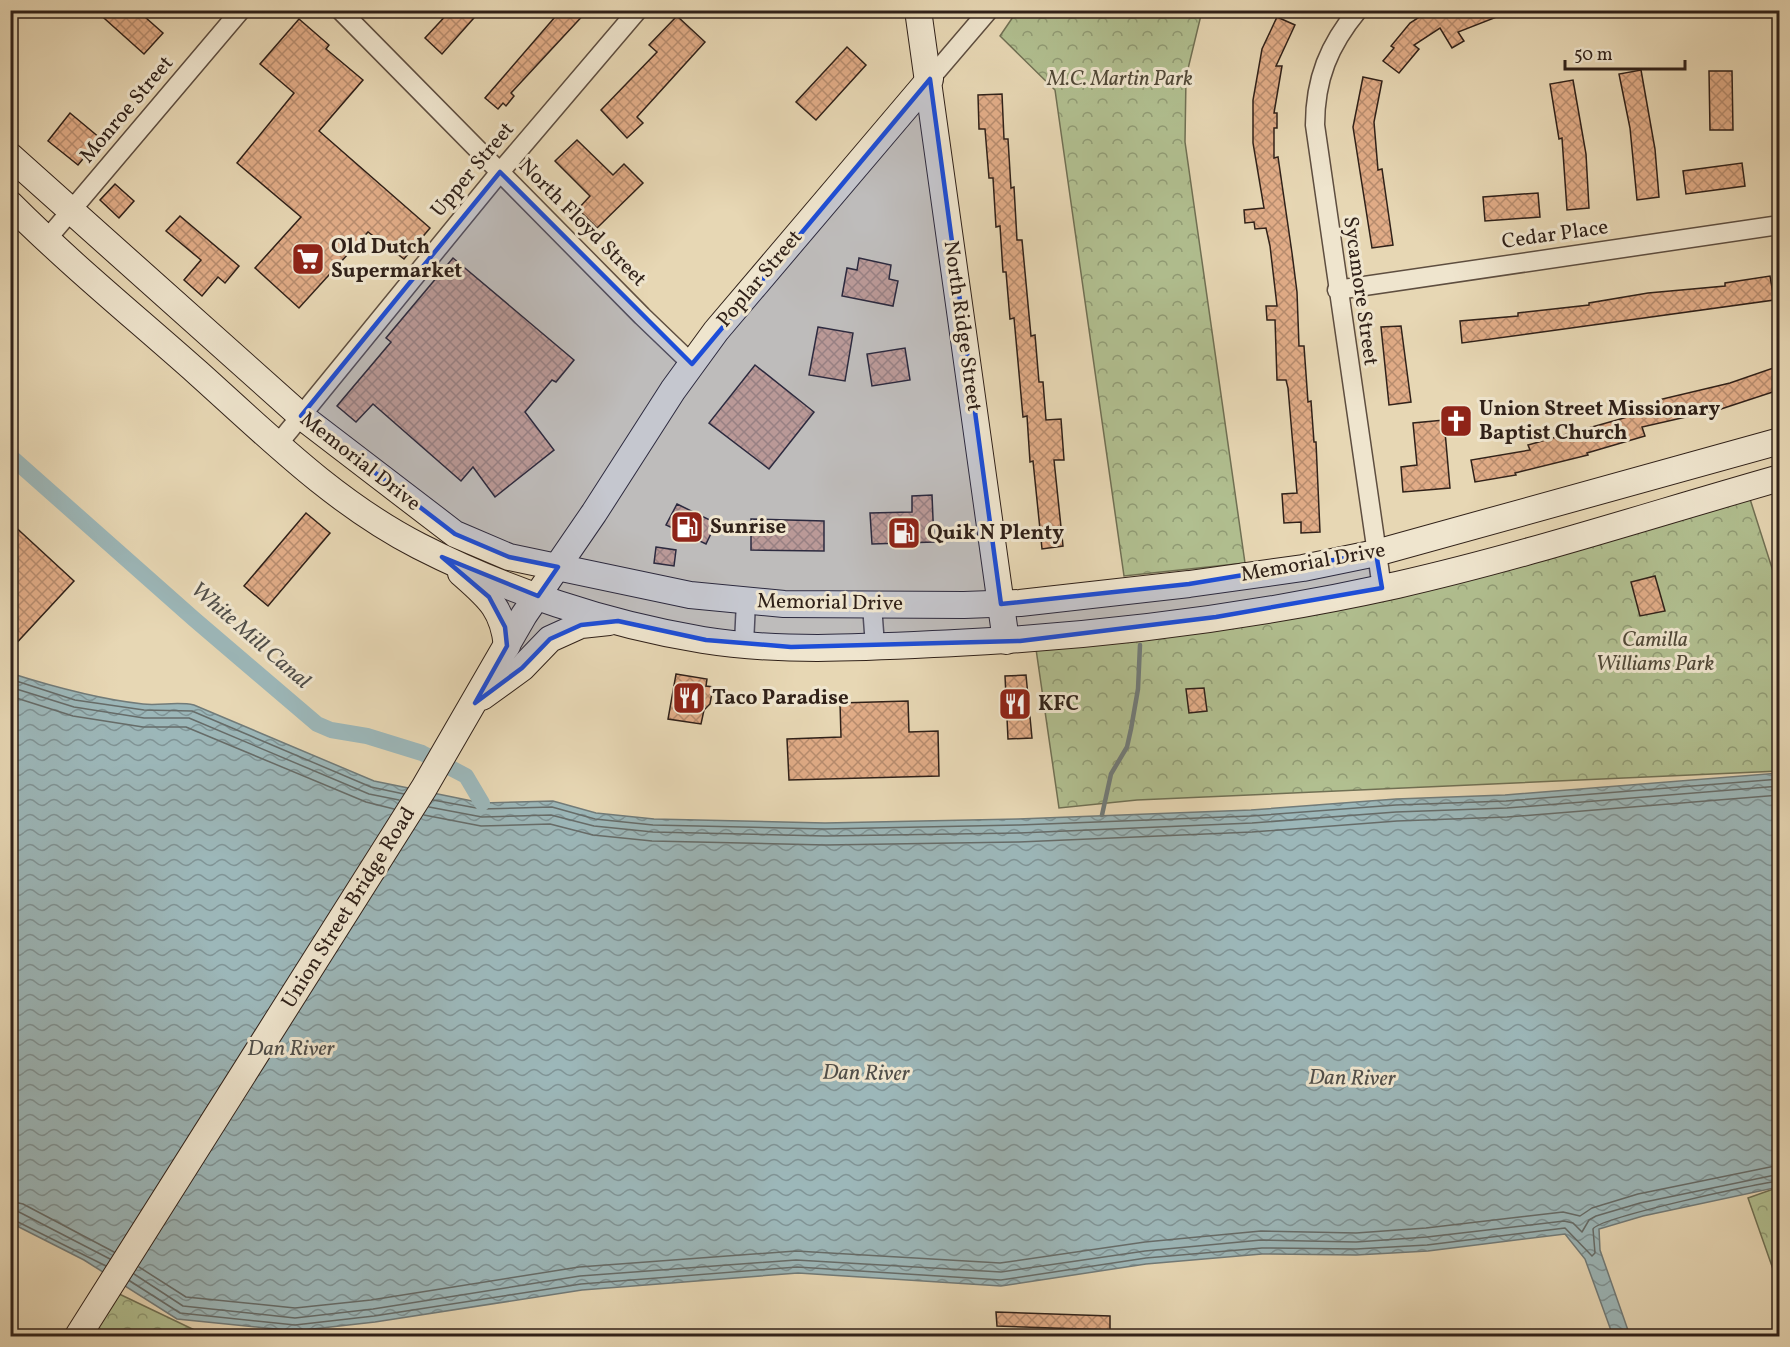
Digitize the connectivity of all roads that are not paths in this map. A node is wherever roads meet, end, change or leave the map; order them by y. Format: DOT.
graph roads {
  1 [pos="241,10"];
  2 [pos="340,10"];
  3 [pos="638,10"];
  4 [pos="918,10"];
  5 [pos="989,10"];
  6 [pos="1358,10"];
  7 [pos="930,80"];
  8 [pos="10,156"];
  9 [pos="500,172"];
  10 [pos="10,204"];
  11 [pos="70,212"];
  12 [pos="1779,225"];
  13 [pos="47,239"];
  14 [pos="1337,290"];
  15 [pos="692,364"];
  16 [pos="301,416"];
  17 [pos="1779,441"];
  18 [pos="278,444"];
  19 [pos="1779,478"];
  20 [pos="1376,553"];
  21 [pos="442,557"];
  22 [pos="558,567"];
  23 [pos="1382,588"];
  24 [pos="538,596"];
  25 [pos="746,601"];
  26 [pos="1001,604"];
  27 [pos="872,605"];
  28 [pos="618,621"];
  29 [pos="1006,641"];
  30 [pos="744,644"];
  31 [pos="507,646"];
  32 [pos="875,646"];
  33 [pos="473,706"];
  34 [pos="78,1336"];
  1 -- 11 [label="street, Monroe Street"];
  2 -- 9 [label="street, North Floyd Street"];
  3 -- 9 [label="street, Upper Street"];
  4 -- 7 [label="main road, North Ridge Street"];
  5 -- 7 [label="street, Poplar Street"];
  6 -- 14 [label="street, Sycamore Street"];
  7 -- 15 [label="main road, Poplar Street"];
  7 -- 26 [label="main road, North Ridge Street"];
  8 -- 11 [label="main road, Memorial Drive"];
  9 -- 15 [label="street, North Floyd Street"];
  9 -- 16 [label="street, Upper Street"];
  10 -- 13 [label="main road, Memorial Drive"];
  11 -- 13 [label="street, Monroe Street"];
  11 -- 16 [label="main road, Memorial Drive"];
  12 -- 14 [label="street, Cedar Place"];
  13 -- 18 [label="main road, Memorial Drive"];
  14 -- 20 [label="street, Sycamore Street"];
  15 -- 22 [label="main road, Poplar Street"];
  16 -- 18 [label="street, Upper Street"];
  16 -- 22 [label="main road, Memorial Drive"];
  17 -- 20 [label="main road, Memorial Drive"];
  18 -- 21 [label="main road, Memorial Drive"];
  19 -- 23 [label="main road, Memorial Drive"];
  20 -- 23 [label="street, Sycamore Street"];
  20 -- 26 [label="main road, Memorial Drive"];
  21 -- 24 [label="main road, Memorial Drive"];
  21 -- 31 [label="main road"];
  22 -- 24 [label="main road, Union Street Bridge Road"];
  22 -- 25 [label="main road, Memorial Drive"];
  23 -- 29 [label="main road, Memorial Drive"];
  24 -- 28 [label="main road, Memorial Drive"];
  24 -- 31 [label="main road, Union Street Bridge Road"];
  25 -- 27 [label="main road, Memorial Drive"];
  25 -- 30 [label="street"];
  26 -- 27 [label="main road, Memorial Drive"];
  26 -- 29 [label="main road, North Ridge Street"];
  27 -- 32 [label="street"];
  28 -- 30 [label="main road, Memorial Drive"];
  28 -- 33 [label="main road"];
  29 -- 32 [label="main road, Memorial Drive"];
  30 -- 32 [label="main road, Memorial Drive"];
  31 -- 33 [label="main road, Union Street Bridge Road"];
  33 -- 34 [label="main road, Union Street Bridge Road"];
}
